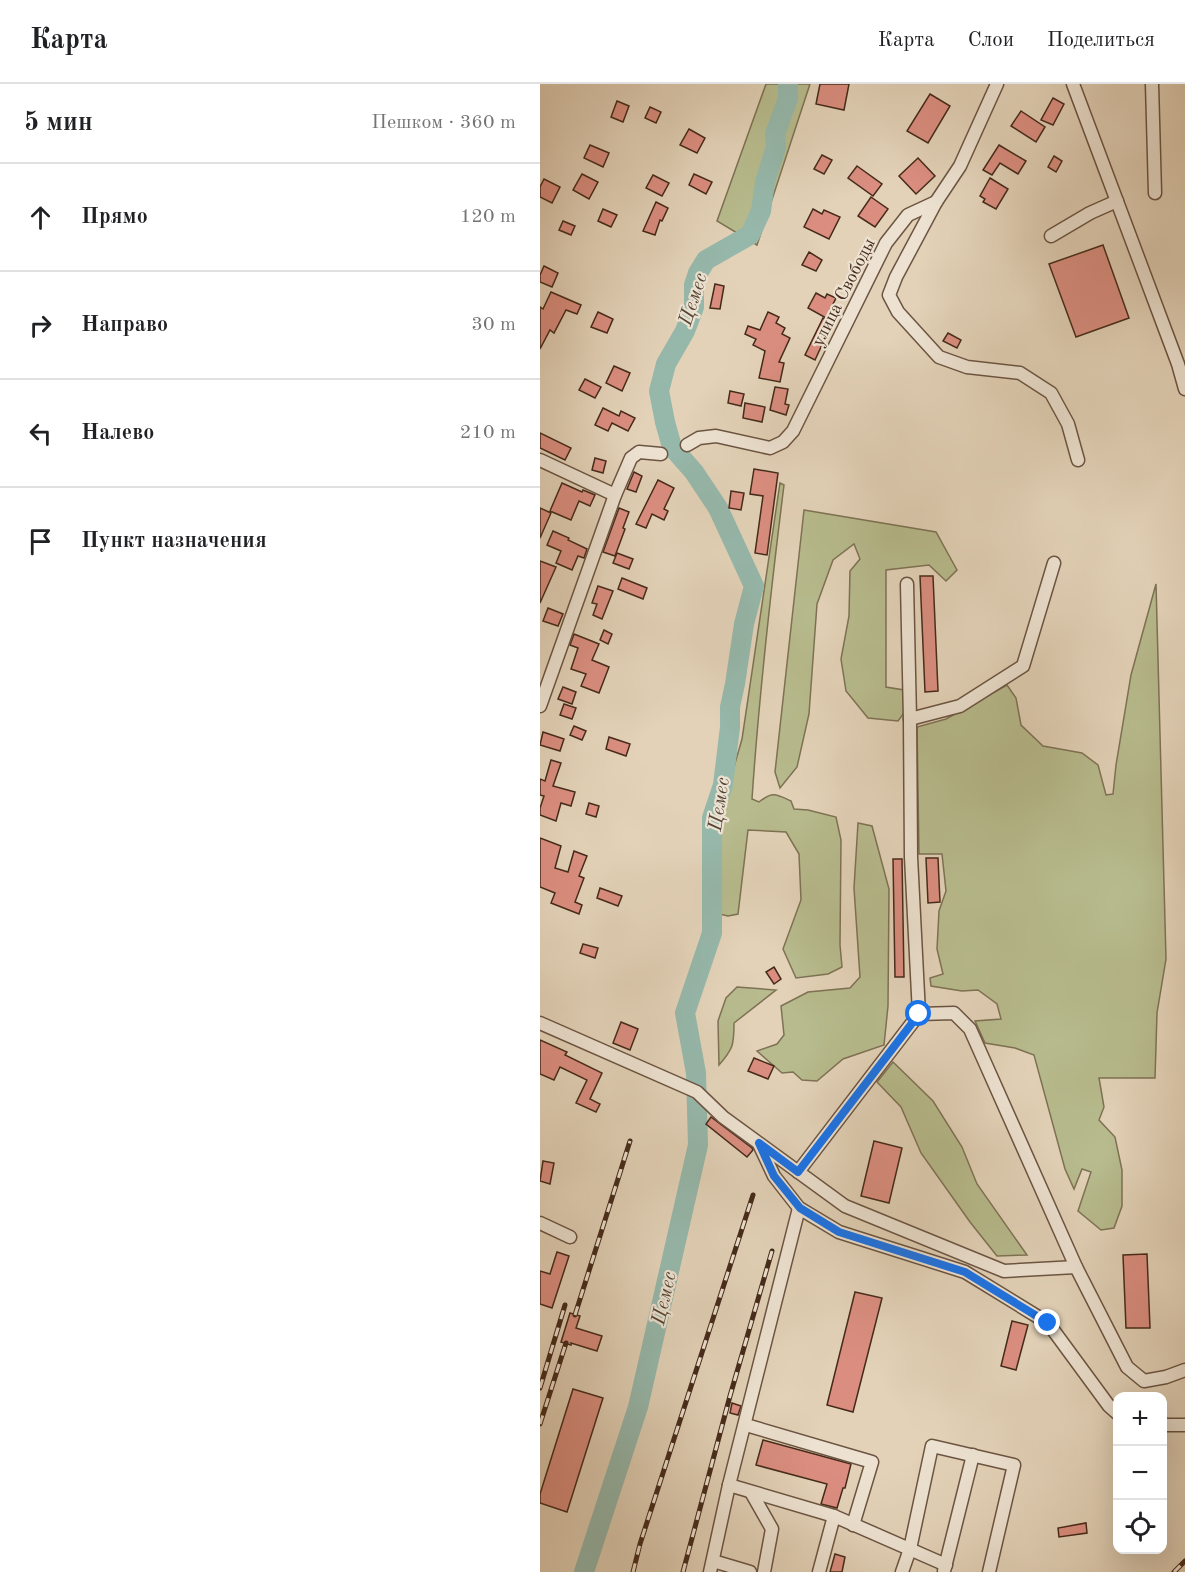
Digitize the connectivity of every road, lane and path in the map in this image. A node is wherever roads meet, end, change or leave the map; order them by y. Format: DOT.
graph roads {
  1 [pos="997,84"];
  2 [pos="1073,84"];
  3 [pos="1152,84"];
  4 [pos="1155,193"];
  5 [pos="1117,201"];
  6 [pos="936,202"];
  7 [pos="1051,236"];
  8 [pos="1185,389"];
  9 [pos="687,445"];
  10 [pos="661,454"];
  11 [pos="540,460"];
  12 [pos="1078,460"];
  13 [pos="615,495"];
  14 [pos="1053,562"];
  15 [pos="907,584"];
  16 [pos="540,706"];
  17 [pos="910,719"];
  18 [pos="919,1014"];
  19 [pos="540,1023"];
  20 [pos="759,1143"];
  21 [pos="798,1172"];
  22 [pos="800,1208"];
  23 [pos="540,1223"];
  24 [pos="570,1237"];
  25 [pos="1076,1267"];
  26 [pos="1185,1370"];
  27 [pos="1113,1410"];
  28 [pos="746,1425"];
  29 [pos="1167,1425"];
  30 [pos="1185,1425"];
  31 [pos="973,1455"];
  32 [pos="729,1485"];
  33 [pos="752,1492"];
  34 [pos="834,1516"];
  35 [pos="853,1525"];
  36 [pos="909,1549"];
  37 [pos="711,1567"];
  38 [pos="945,1569"];
  39 [pos="750,1572"];
  40 [pos="764,1572"];
  41 [pos="819,1572"];
  42 [pos="902,1572"];
  43 [pos="989,1572"];
  1 -- 6 [label="street"];
  2 -- 5 [label="street"];
  3 -- 4 [label="street"];
  5 -- 7 [label="street"];
  5 -- 8 [label="street"];
  6 -- 9 [label="street, улица Свободы"];
  6 -- 12 [label="street"];
  10 -- 13 [label="street"];
  11 -- 13 [label="street"];
  13 -- 16 [label="street"];
  14 -- 17 [label="street"];
  15 -- 17 [label="street"];
  17 -- 18 [label="street"];
  18 -- 21 [label="street"];
  18 -- 25 [label="street"];
  19 -- 20 [label="street"];
  20 -- 21 [label="street"];
  20 -- 22 [label="street"];
  21 -- 25 [label="street"];
  22 -- 27 [label="street"];
  22 -- 28 [label="street"];
  23 -- 24 [label="street"];
  25 -- 26 [label="street"];
  28 -- 32 [label="street"];
  28 -- 35 [label="street"];
  29 -- 30 [label="street"];
  31 -- 36 [label="street"];
  31 -- 38 [label="street"];
  31 -- 43 [label="street"];
  32 -- 33 [label="street"];
  32 -- 37 [label="street"];
  33 -- 34 [label="street"];
  33 -- 40 [label="street"];
  34 -- 35 [label="street"];
  34 -- 41 [label="street"];
  35 -- 36 [label="street"];
  36 -- 38 [label="street"];
  36 -- 42 [label="street"];
  37 -- 39 [label="street"];
}
